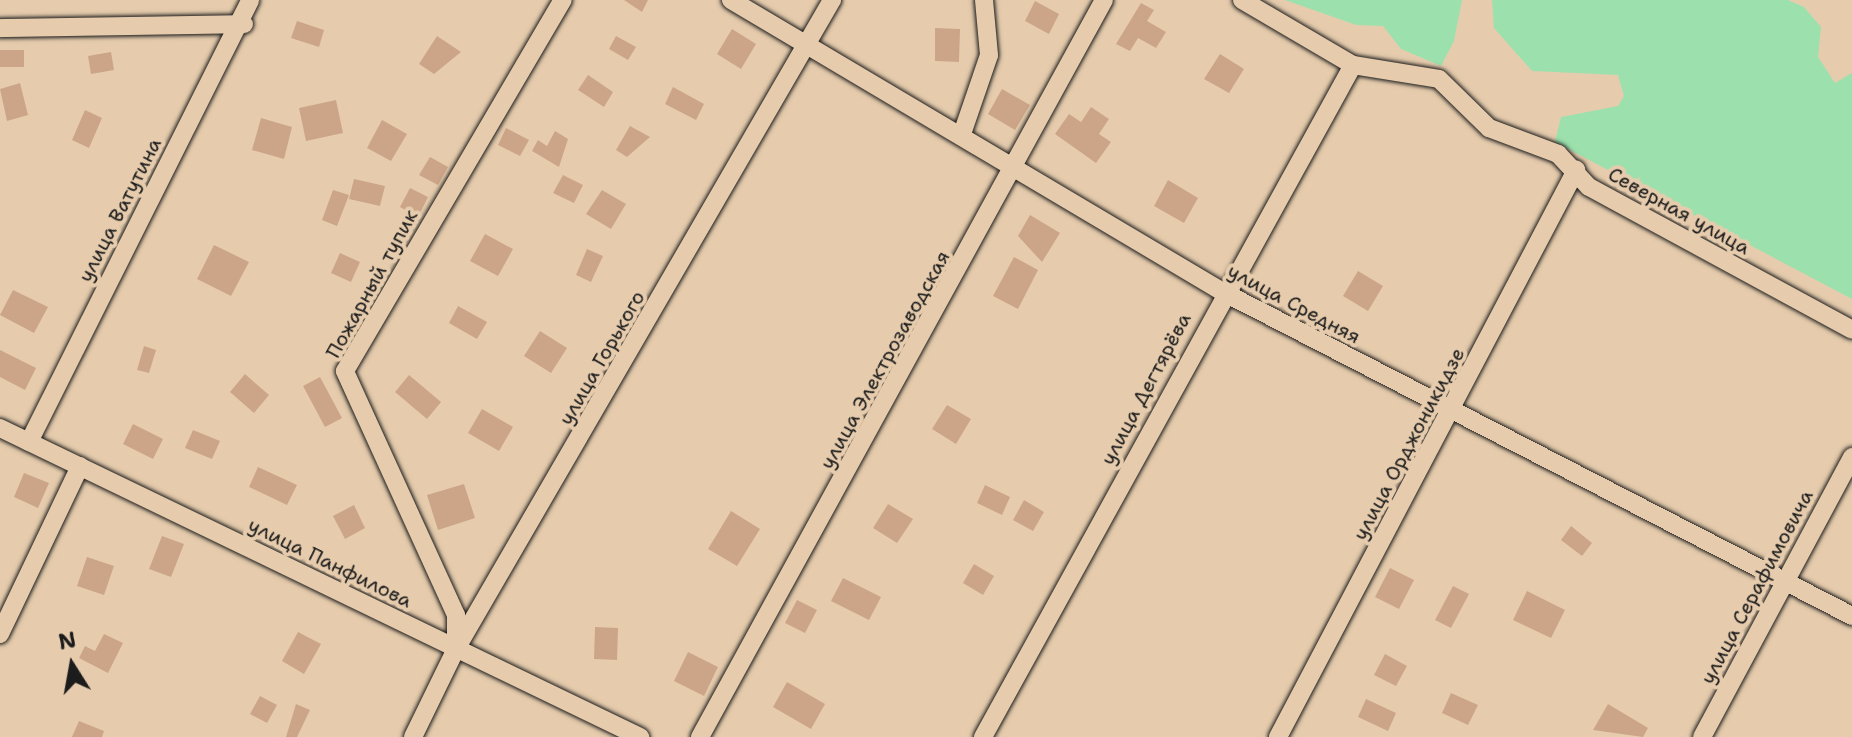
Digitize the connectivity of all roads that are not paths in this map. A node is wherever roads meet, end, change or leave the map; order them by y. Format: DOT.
graph roads {
  1 [pos="250,0"];
  2 [pos="563,0"];
  3 [pos="731,0"];
  4 [pos="832,0"];
  5 [pos="984,0"];
  6 [pos="1104,0"];
  7 [pos="1242,0"];
  8 [pos="244,24"];
  9 [pos="0,28"];
  10 [pos="806,46"];
  11 [pos="1353,65"];
  12 [pos="962,134"];
  13 [pos="1014,167"];
  14 [pos="1576,170"];
  15 [pos="1223,292"];
  16 [pos="1852,330"];
  17 [pos="1452,411"];
  18 [pos="0,428"];
  19 [pos="29,442"];
  20 [pos="1852,457"];
  21 [pos="80,466"];
  22 [pos="1785,580"];
  23 [pos="1852,616"];
  24 [pos="0,634"];
  25 [pos="456,649"];
  26 [pos="413,737"];
  27 [pos="640,737"];
  28 [pos="700,737"];
  29 [pos="983,737"];
  30 [pos="1278,737"];
  31 [pos="1702,737"];
  1 -- 8 [label="street, улица Ватутина"];
  2 -- 25 [label="street, Пожарный тупик"];
  3 -- 10 [label="street, улица Средняя"];
  4 -- 10 [label="street, улица Горького"];
  5 -- 12 [label="street"];
  6 -- 13 [label="street, улица Электрозаводская"];
  7 -- 11 [label="street, Северная улица"];
  8 -- 9 [label="street"];
  8 -- 19 [label="street, улица Ватутина"];
  10 -- 12 [label="street, улица Средняя"];
  10 -- 25 [label="street, улица Горького"];
  11 -- 14 [label="street, Северная улица"];
  11 -- 15 [label="street, улица Дегтярёва"];
  12 -- 13 [label="street, улица Средняя"];
  13 -- 15 [label="street, улица Средняя"];
  13 -- 28 [label="street, улица Электрозаводская"];
  14 -- 16 [label="street, Северная улица"];
  14 -- 17 [label="street, улица Орджоникидзе"];
  15 -- 17 [label="street, улица Средняя"];
  15 -- 29 [label="street, улица Дегтярёва"];
  17 -- 22 [label="street, улица Средняя"];
  17 -- 30 [label="street, улица Орджоникидзе"];
  18 -- 19 [label="street, улица Панфилова"];
  19 -- 21 [label="street, улица Панфилова"];
  20 -- 22 [label="street, улица Серафимовича"];
  21 -- 24 [label="street"];
  21 -- 25 [label="street, улица Панфилова"];
  22 -- 23 [label="street, улица Средняя"];
  22 -- 31 [label="street, улица Серафимовича"];
  25 -- 26 [label="street, улица Горького"];
  25 -- 27 [label="street, улица Панфилова"];
}
